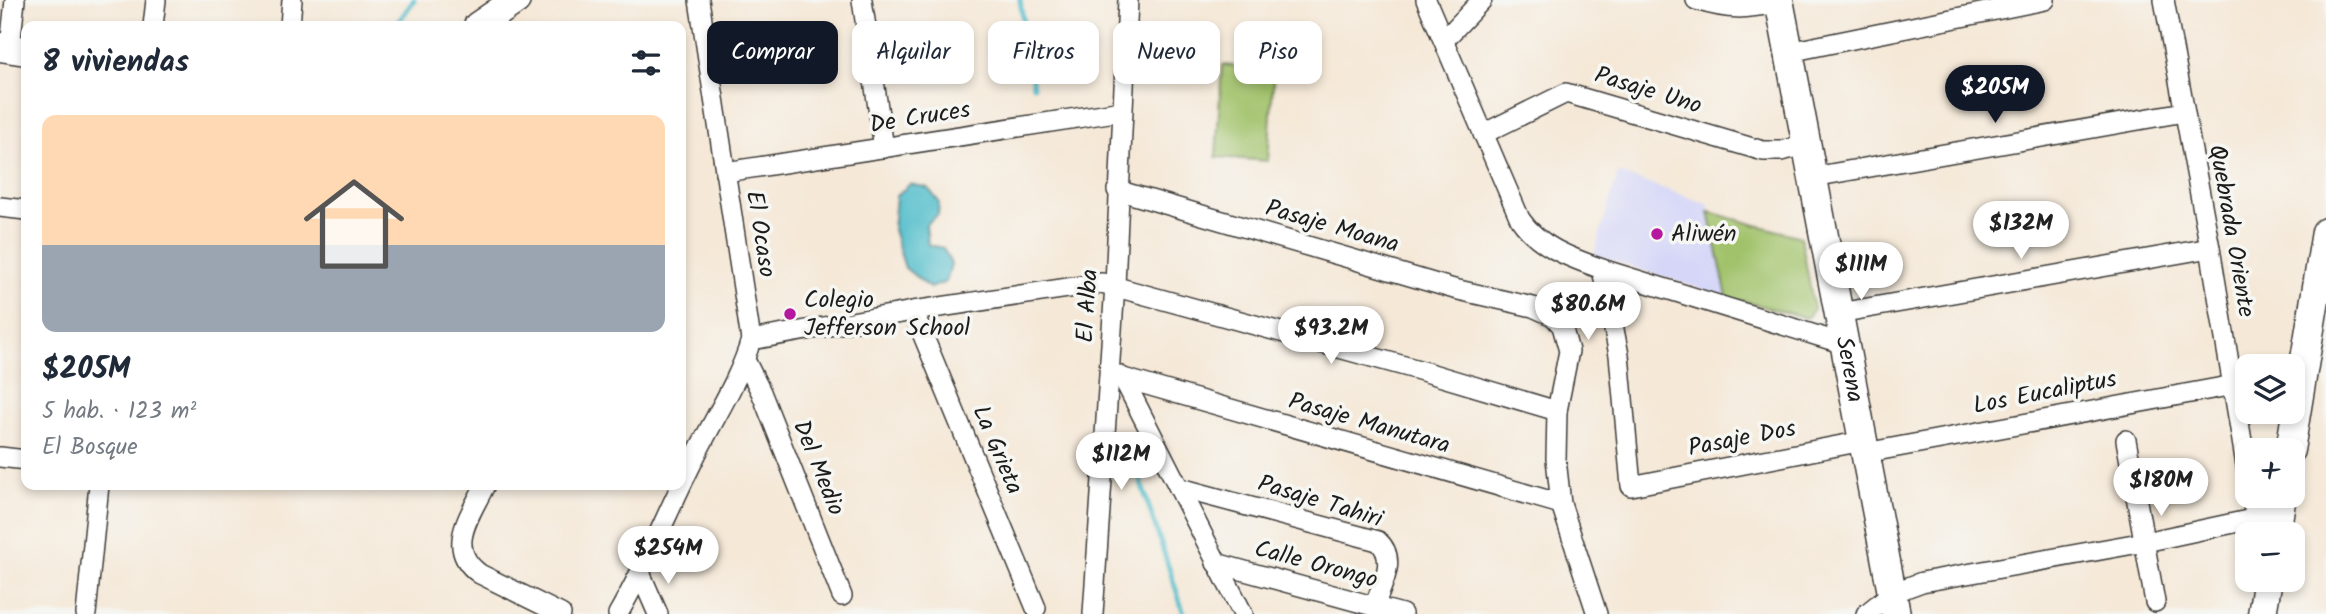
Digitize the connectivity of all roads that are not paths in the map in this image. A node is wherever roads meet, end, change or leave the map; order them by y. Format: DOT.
graph roads {
  1 [pos="15,0"];
  2 [pos="156,0"];
  3 [pos="292,0"];
  4 [pos="699,0"];
  5 [pos="862,0"];
  6 [pos="1128,0"];
  7 [pos="1426,0"];
  8 [pos="1482,0"];
  9 [pos="1696,0"];
  10 [pos="2045,0"];
  11 [pos="2164,0"];
  12 [pos="1779,1"];
  13 [pos="154,21"];
  14 [pos="290,21"];
  15 [pos="1445,39"];
  16 [pos="12,49"];
  17 [pos="1788,52"];
  18 [pos="1122,111"];
  19 [pos="2184,112"];
  20 [pos="1483,134"];
  21 [pos="1806,145"];
  22 [pos="884,148"];
  23 [pos="726,172"];
  24 [pos="1812,177"];
  25 [pos="1117,190"];
  26 [pos="0,207"];
  27 [pos="21,209"];
  28 [pos="2326,232"];
  29 [pos="2210,248"];
  30 [pos="1602,269"];
  31 [pos="1115,285"];
  32 [pos="913,311"];
  33 [pos="1839,313"];
  34 [pos="751,340"];
  35 [pos="1844,344"];
  36 [pos="745,360"];
  37 [pos="1116,373"];
  38 [pos="2234,385"];
  39 [pos="1557,411"];
  40 [pos="2242,438"];
  41 [pos="2292,438"];
  42 [pos="2126,440"];
  43 [pos="1864,447"];
  44 [pos="0,457"];
  45 [pos="21,459"];
  46 [pos="686,475"];
  47 [pos="1180,488"];
  48 [pos="98,490"];
  49 [pos="483,490"];
  50 [pos="679,490"];
  51 [pos="1561,503"];
  52 [pos="2258,508"];
  53 [pos="2278,517"];
  54 [pos="2145,542"];
  55 [pos="1216,563"];
  56 [pos="641,575"];
  57 [pos="2266,592"];
  58 [pos="842,596"];
  59 [pos="2155,602"];
  60 [pos="1894,603"];
  61 [pos="1036,608"];
  62 [pos="1388,611"];
  63 [pos="86,614"];
  64 [pos="561,614"];
  65 [pos="618,614"];
  66 [pos="658,614"];
  67 [pos="1093,614"];
  68 [pos="1243,614"];
  69 [pos="1597,614"];
  70 [pos="1866,614"];
  71 [pos="2262,614"];
  1 -- 16 [label="street"];
  2 -- 13 [label="street"];
  3 -- 14 [label="street"];
  4 -- 23 [label="street, El Ocaso"];
  5 -- 22 [label="street"];
  6 -- 18 [label="street, El Alba"];
  7 -- 15 [label="street"];
  8 -- 15 [label="street"];
  9 -- 12 [label="street"];
  10 -- 17 [label="street"];
  11 -- 19 [label="street, Quebrada Oriente"];
  12 -- 17 [label="street, Serena"];
  15 -- 20 [label="street"];
  17 -- 21 [label="street, Serena"];
  18 -- 22 [label="street, De Cruces"];
  18 -- 25 [label="street, El Alba"];
  19 -- 24 [label="street"];
  19 -- 29 [label="street, Quebrada Oriente"];
  20 -- 21 [label="street, Pasaje Uno"];
  20 -- 30 [label="street"];
  21 -- 24 [label="street, Serena"];
  22 -- 23 [label="street, De Cruces"];
  23 -- 34 [label="street, El Ocaso"];
  24 -- 33 [label="street, Serena"];
  25 -- 31 [label="street, El Alba"];
  25 -- 39 [label="street, Pasaje Moana"];
  26 -- 27 [label="street"];
  28 -- 41 [label="street"];
  29 -- 33 [label="street"];
  29 -- 38 [label="street, Quebrada Oriente"];
  30 -- 35 [label="street"];
  30 -- 43 [label="street, Pasaje Dos"];
  31 -- 32 [label="street"];
  31 -- 37 [label="street, El Alba"];
  31 -- 39 [label="street"];
  32 -- 34 [label="street"];
  32 -- 61 [label="street, La Grieta"];
  33 -- 35 [label="street, Serena"];
  34 -- 36 [label="street, El Ocaso"];
  35 -- 43 [label="street, Serena"];
  36 -- 46 [label="street, El Ocaso"];
  36 -- 58 [label="street, Del Medio"];
  37 -- 47 [label="street"];
  37 -- 51 [label="street, Pasaje Manutara"];
  37 -- 67 [label="street, El Alba"];
  38 -- 40 [label="street, Quebrada Oriente"];
  38 -- 43 [label="street, Los Eucaliptus"];
  39 -- 51 [label="street"];
  42 -- 54 [label="street"];
  43 -- 60 [label="street, Serena"];
  44 -- 45 [label="street"];
  47 -- 55 [label="street"];
  47 -- 62 [label="street, Pasaje Tahiri"];
  48 -- 63 [label="street"];
  49 -- 64 [label="street"];
  50 -- 56 [label="street, El Ocaso"];
  51 -- 69 [label="street"];
  52 -- 53 [label="street"];
  53 -- 54 [label="street"];
  54 -- 59 [label="street"];
  54 -- 60 [label="street"];
  55 -- 62 [label="street, Calle Orongo"];
  55 -- 68 [label="street"];
  56 -- 65 [label="street, El Ocaso"];
  56 -- 66 [label="street"];
  57 -- 71 [label="street"];
  60 -- 70 [label="street"];
}
